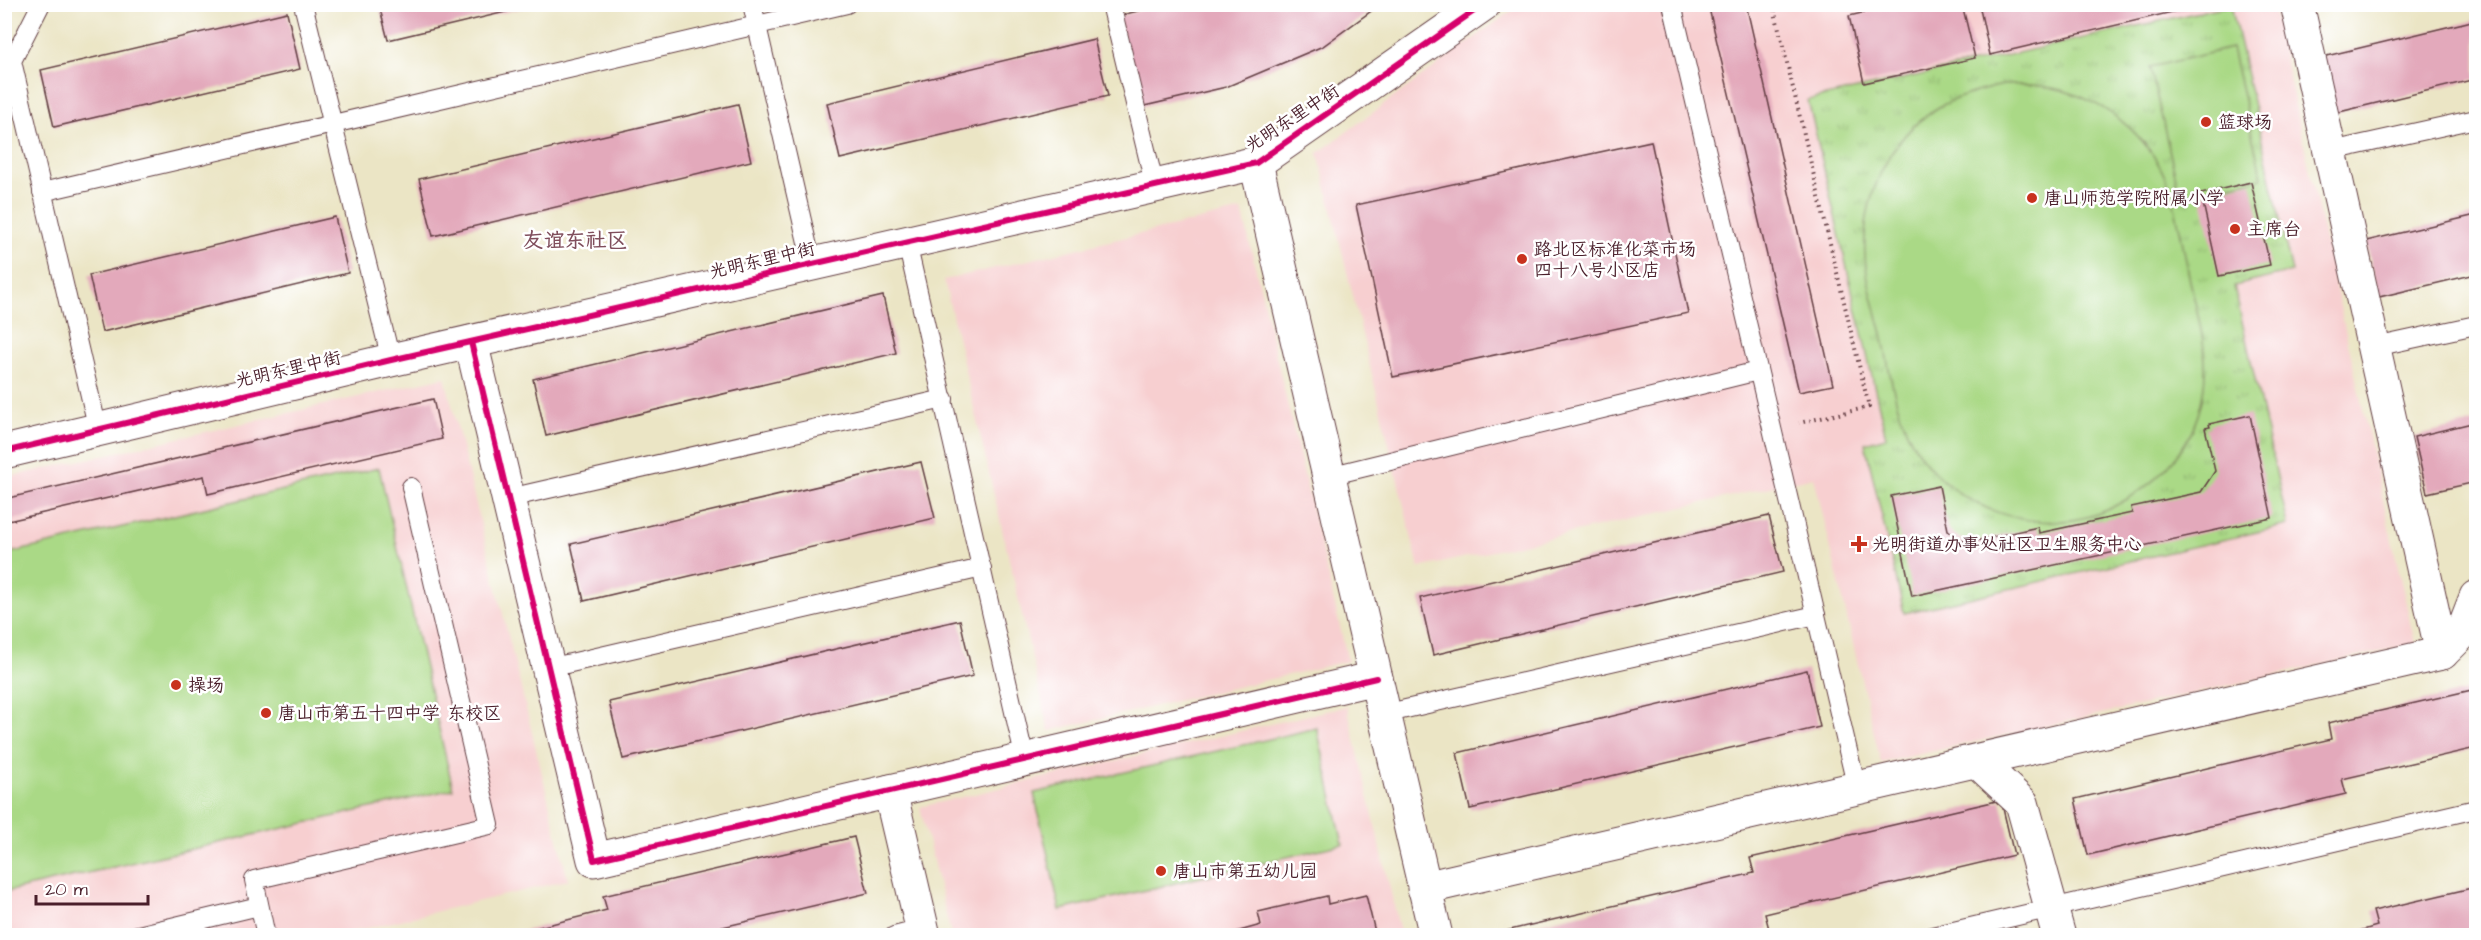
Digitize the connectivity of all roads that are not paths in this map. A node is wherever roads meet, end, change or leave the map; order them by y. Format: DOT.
graph roads {
  1 [pos="41,4"];
  2 [pos="303,4"];
  3 [pos="752,4"];
  4 [pos="847,4"];
  5 [pos="1111,4"];
  6 [pos="1484,4"];
  7 [pos="1672,4"];
  8 [pos="2297,4"];
  9 [pos="757,25"];
  10 [pos="8,62"];
  11 [pos="2476,119"];
  12 [pos="333,123"];
  13 [pos="2331,151"];
  14 [pos="1256,163"];
  15 [pos="1155,187"];
  16 [pos="42,192"];
  17 [pos="907,243"];
  18 [pos="812,264"];
  19 [pos="2476,325"];
  20 [pos="471,342"];
  21 [pos="2375,347"];
  22 [pos="390,360"];
  23 [pos="1758,371"];
  24 [pos="944,399"];
  25 [pos="98,430"];
  26 [pos="4,452"];
  27 [pos="1329,476"];
  28 [pos="411,487"];
  29 [pos="508,498"];
  30 [pos="982,568"];
  31 [pos="2476,597"];
  32 [pos="1816,615"];
  33 [pos="2460,644"];
  34 [pos="549,668"];
  35 [pos="1376,678"];
  36 [pos="1384,714"];
  37 [pos="1025,760"];
  38 [pos="1977,761"];
  39 [pos="1857,789"];
  40 [pos="890,791"];
  41 [pos="2476,809"];
  42 [pos="1424,888"];
  43 [pos="259,906"];
  44 [pos="2056,922"];
  45 [pos="913,933"];
  46 [pos="134,936"];
  47 [pos="266,936"];
  48 [pos="1436,936"];
  49 [pos="1932,936"];
  1 -- 10 [label="lane"];
  2 -- 12 [label="lane"];
  3 -- 9 [label="lane"];
  4 -- 9 [label="lane"];
  5 -- 15 [label="lane"];
  6 -- 14 [label="street, 光明东里中街"];
  7 -- 23 [label="lane"];
  8 -- 13 [label="street"];
  9 -- 12 [label="lane"];
  9 -- 18 [label="lane"];
  10 -- 16 [label="lane"];
  11 -- 13 [label="lane"];
  12 -- 16 [label="lane"];
  12 -- 22 [label="lane"];
  13 -- 21 [label="street"];
  14 -- 15 [label="street, 光明东里中街"];
  14 -- 27 [label="street"];
  15 -- 17 [label="street, 光明东里中街"];
  16 -- 25 [label="lane"];
  17 -- 18 [label="street, 光明东里中街"];
  17 -- 24 [label="lane"];
  18 -- 20 [label="street, 光明东里中街"];
  19 -- 21 [label="lane"];
  20 -- 22 [label="street, 光明东里中街"];
  20 -- 29 [label="street"];
  21 -- 33 [label="street"];
  22 -- 25 [label="street, 光明东里中街"];
  23 -- 27 [label="lane"];
  23 -- 32 [label="lane"];
  24 -- 29 [label="lane"];
  24 -- 30 [label="lane"];
  25 -- 26 [label="street, 光明东里中街"];
  27 -- 35 [label="street"];
  28 -- 43 [label="lane"];
  29 -- 34 [label="street"];
  30 -- 34 [label="lane"];
  30 -- 37 [label="lane"];
  31 -- 33 [label="street"];
  32 -- 36 [label="lane"];
  32 -- 39 [label="lane"];
  33 -- 38 [label="street"];
  34 -- 40 [label="street"];
  35 -- 36 [label="street"];
  35 -- 37 [label="street"];
  36 -- 42 [label="street"];
  37 -- 40 [label="street"];
  38 -- 39 [label="street"];
  38 -- 44 [label="street"];
  39 -- 42 [label="street"];
  40 -- 45 [label="street"];
  41 -- 44 [label="lane"];
  42 -- 48 [label="street"];
  43 -- 46 [label="lane"];
  43 -- 47 [label="lane"];
  44 -- 49 [label="lane"];
}
